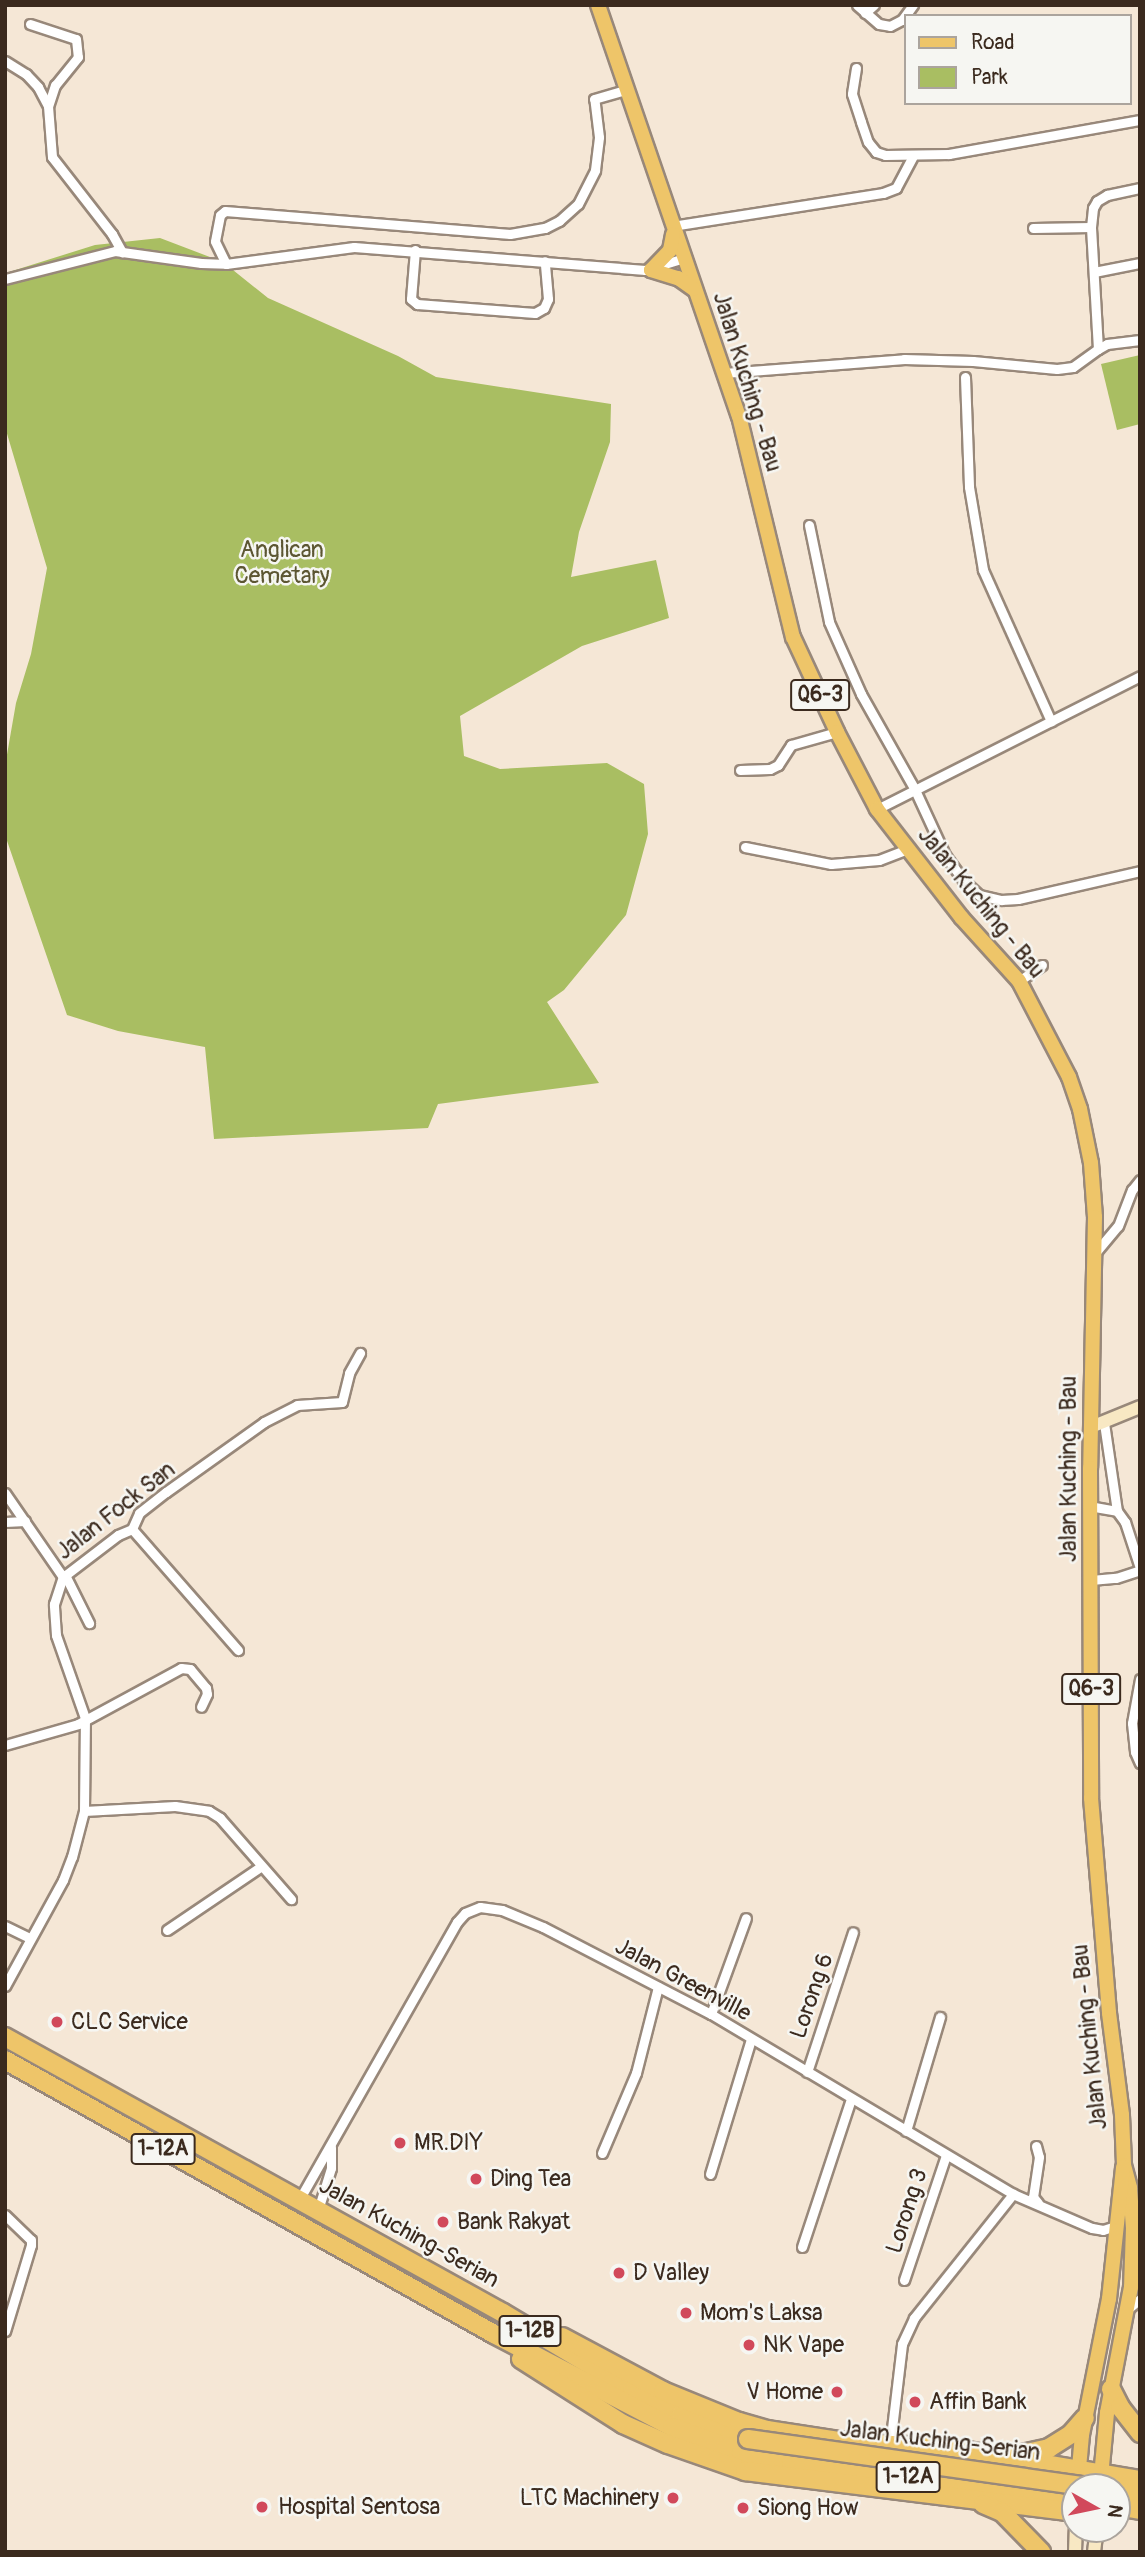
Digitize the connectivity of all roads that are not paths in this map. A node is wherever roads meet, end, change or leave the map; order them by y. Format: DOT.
graph roads {
  1 [pos="598,5"];
  2 [pos="857,5"];
  3 [pos="874,5"];
  4 [pos="865,13"];
  5 [pos="904,17"];
  6 [pos="30,24"];
  7 [pos="5,61"];
  8 [pos="856,68"];
  9 [pos="625,90"];
  10 [pos="48,106"];
  11 [pos="1140,120"];
  12 [pos="913,156"];
  13 [pos="1140,188"];
  14 [pos="672,226"];
  15 [pos="1091,227"];
  16 [pos="1033,228"];
  17 [pos="415,250"];
  18 [pos="122,252"];
  19 [pos="684,258"];
  20 [pos="545,261"];
  21 [pos="1140,263"];
  22 [pos="226,264"];
  23 [pos="651,270"];
  24 [pos="1094,272"];
  25 [pos="5,279"];
  26 [pos="695,289"];
  27 [pos="1140,340"];
  28 [pos="1098,349"];
  29 [pos="724,373"];
  30 [pos="965,377"];
  31 [pos="809,525"];
  32 [pos="1140,676"];
  33 [pos="1051,721"];
  34 [pos="837,732"];
  35 [pos="740,770"];
  36 [pos="915,790"];
  37 [pos="877,808"];
  38 [pos="745,847"];
  39 [pos="907,849"];
  40 [pos="1140,871"];
  41 [pos="1042,965"];
  42 [pos="1019,981"];
  43 [pos="1140,1180"];
  44 [pos="1095,1253"];
  45 [pos="360,1353"];
  46 [pos="1140,1407"];
  47 [pos="1098,1425"];
  48 [pos="5,1493"];
  49 [pos="1089,1506"];
  50 [pos="1117,1511"];
  51 [pos="25,1521"];
  52 [pos="5,1522"];
  53 [pos="132,1529"];
  54 [pos="1140,1569"];
  55 [pos="64,1576"];
  56 [pos="1091,1580"];
  57 [pos="89,1623"];
  58 [pos="238,1650"];
  59 [pos="1140,1679"];
  60 [pos="201,1707"];
  61 [pos="85,1718"];
  62 [pos="5,1745"];
  63 [pos="1140,1763"];
  64 [pos="84,1811"];
  65 [pos="260,1867"];
  66 [pos="291,1899"];
  67 [pos="746,1918"];
  68 [pos="5,1927"];
  69 [pos="167,1930"];
  70 [pos="853,1932"];
  71 [pos="30,1938"];
  72 [pos="5,1986"];
  73 [pos="658,1987"];
  74 [pos="711,2014"];
  75 [pos="940,2017"];
  76 [pos="5,2037"];
  77 [pos="751,2039"];
  78 [pos="5,2060"];
  79 [pos="807,2072"];
  80 [pos="851,2099"];
  81 [pos="906,2131"];
  82 [pos="1036,2146"];
  83 [pos="331,2147"];
  84 [pos="601,2153"];
  85 [pos="946,2154"];
  86 [pos="1124,2165"];
  87 [pos="710,2174"];
  88 [pos="1013,2194"];
  89 [pos="299,2200"];
  90 [pos="1039,2205"];
  91 [pos="318,2210"];
  92 [pos="1136,2213"];
  93 [pos="5,2215"];
  94 [pos="1115,2226"];
  95 [pos="802,2248"];
  96 [pos="904,2280"];
  97 [pos="1134,2304"];
  98 [pos="503,2313"];
  99 [pos="5,2331"];
  100 [pos="494,2334"];
  101 [pos="1111,2389"];
  102 [pos="1085,2418"];
  103 [pos="1140,2433"];
  104 [pos="745,2445"];
  105 [pos="890,2445"];
  106 [pos="1007,2458"];
  107 [pos="1061,2473"];
  108 [pos="1079,2473"];
  109 [pos="1097,2473"];
  110 [pos="1061,2478"];
  111 [pos="962,2497"];
  112 [pos="1061,2497"];
  113 [pos="1061,2510"];
  114 [pos="1041,2552"];
  1 -- 9 [label="main road, Jalan Kuching - Bau / Q6-3"];
  2 -- 4 [label="street"];
  3 -- 4 [label="street"];
  4 -- 5 [label="street"];
  6 -- 10 [label="street"];
  7 -- 10 [label="street"];
  8 -- 12 [label="street"];
  9 -- 14 [label="main road, Jalan Kuching - Bau / Q6-3"];
  9 -- 22 [label="street"];
  10 -- 18 [label="street"];
  11 -- 12 [label="street"];
  12 -- 14 [label="street"];
  13 -- 15 [label="street"];
  14 -- 19 [label="main road, Jalan Kuching - Bau / Q6-3"];
  14 -- 23 [label="main road"];
  15 -- 16 [label="street"];
  15 -- 24 [label="street"];
  17 -- 20 [label="street"];
  17 -- 20 [label="street"];
  17 -- 22 [label="street"];
  18 -- 22 [label="street"];
  18 -- 25 [label="street"];
  19 -- 23 [label="street"];
  19 -- 26 [label="main road, Jalan Kuching - Bau / Q6-3"];
  20 -- 23 [label="street"];
  21 -- 24 [label="street"];
  23 -- 26 [label="main road"];
  24 -- 28 [label="street"];
  26 -- 29 [label="main road, Jalan Kuching - Bau / Q6-3"];
  27 -- 28 [label="street"];
  28 -- 29 [label="street"];
  29 -- 34 [label="main road, Jalan Kuching - Bau / Q6-3"];
  30 -- 33 [label="street"];
  31 -- 36 [label="street"];
  32 -- 33 [label="street"];
  33 -- 36 [label="street"];
  34 -- 35 [label="street"];
  34 -- 37 [label="main road, Jalan Kuching - Bau / Q6-3"];
  36 -- 37 [label="street"];
  36 -- 40 [label="street"];
  37 -- 39 [label="main road, Jalan Kuching - Bau / Q6-3"];
  38 -- 39 [label="street"];
  39 -- 42 [label="main road, Jalan Kuching - Bau / Q6-3"];
  41 -- 42 [label="street"];
  42 -- 44 [label="main road, Jalan Kuching - Bau / Q6-3"];
  43 -- 44 [label="street"];
  44 -- 47 [label="main road, Jalan Kuching - Bau / Q6-3"];
  45 -- 53 [label="street, Jalan Fock San"];
  46 -- 47 [label="main road"];
  47 -- 49 [label="main road, Jalan Kuching - Bau / Q6-3"];
  47 -- 50 [label="street"];
  48 -- 51 [label="street"];
  49 -- 50 [label="street"];
  49 -- 56 [label="main road, Jalan Kuching - Bau / Q6-3"];
  50 -- 54 [label="street"];
  51 -- 52 [label="street"];
  51 -- 55 [label="street"];
  53 -- 55 [label="street, Jalan Fock San"];
  53 -- 58 [label="street"];
  54 -- 56 [label="street"];
  55 -- 57 [label="street"];
  55 -- 61 [label="street, Jalan Fock San"];
  56 -- 86 [label="main road, Jalan Kuching - Bau / Q6-3"];
  59 -- 63 [label="street"];
  60 -- 61 [label="street"];
  61 -- 62 [label="street"];
  61 -- 64 [label="street, Jalan Fock San"];
  64 -- 65 [label="street"];
  64 -- 71 [label="street, Jalan Fock San"];
  65 -- 66 [label="street"];
  65 -- 69 [label="street"];
  67 -- 74 [label="street"];
  68 -- 71 [label="street"];
  70 -- 79 [label="street, Lorong 6"];
  71 -- 72 [label="street, Jalan Fock San"];
  73 -- 74 [label="street, Jalan Greenville"];
  73 -- 83 [label="street, Jalan Greenville"];
  73 -- 84 [label="street"];
  74 -- 77 [label="street, Jalan Greenville"];
  75 -- 81 [label="street"];
  76 -- 89 [label="highway, Jalan Kuching-Serian / 1-12B"];
  77 -- 79 [label="street, Jalan Greenville"];
  77 -- 87 [label="street"];
  78 -- 100 [label="highway, Jalan Kuching-Serian / 1-12A"];
  79 -- 80 [label="street, Jalan Greenville"];
  80 -- 81 [label="street, Jalan Greenville"];
  80 -- 95 [label="street"];
  81 -- 85 [label="street, Jalan Greenville"];
  82 -- 90 [label="street"];
  83 -- 89 [label="street, Jalan Greenville"];
  83 -- 91 [label="street, Jalan Greenville"];
  85 -- 88 [label="street, Jalan Greenville"];
  85 -- 96 [label="street, Lorong 3"];
  86 -- 92 [label="main road, Jalan Kuching - Bau"];
  86 -- 94 [label="main road, Jalan Kuching - Bau"];
  88 -- 90 [label="street, Jalan Greenville"];
  88 -- 105 [label="street"];
  89 -- 91 [label="highway, Jalan Kuching-Serian / 1-12B"];
  90 -- 94 [label="street, Jalan Greenville"];
  91 -- 98 [label="highway, Jalan Kuching-Serian / 1-12B"];
  92 -- 97 [label="main road, Jalan Kuching - Bau"];
  93 -- 99 [label="street"];
  94 -- 102 [label="main road, Jalan Kuching - Bau"];
  97 -- 101 [label="main road, Jalan Kuching - Bau"];
  98 -- 104 [label="highway, Jalan Kuching-Serian / 1-12B"];
  98 -- 105 [label="highway"];
  100 -- 104 [label="highway, Jalan Kuching-Serian / 1-12A"];
  100 -- 111 [label="highway"];
  101 -- 103 [label="highway"];
  101 -- 109 [label="main road, Jalan Kuching - Bau"];
  102 -- 106 [label="highway"];
  102 -- 108 [label="main road, Jalan Kuching - Bau"];
  104 -- 110 [label="highway, Jalan Kuching-Serian / 1-12B, bridge"];
  104 -- 112 [label="highway, Jalan Kuching-Serian / 1-12A"];
  105 -- 106 [label="highway"];
  106 -- 107 [label="highway"];
  111 -- 113 [label="highway"];
  111 -- 114 [label="highway"];
}
